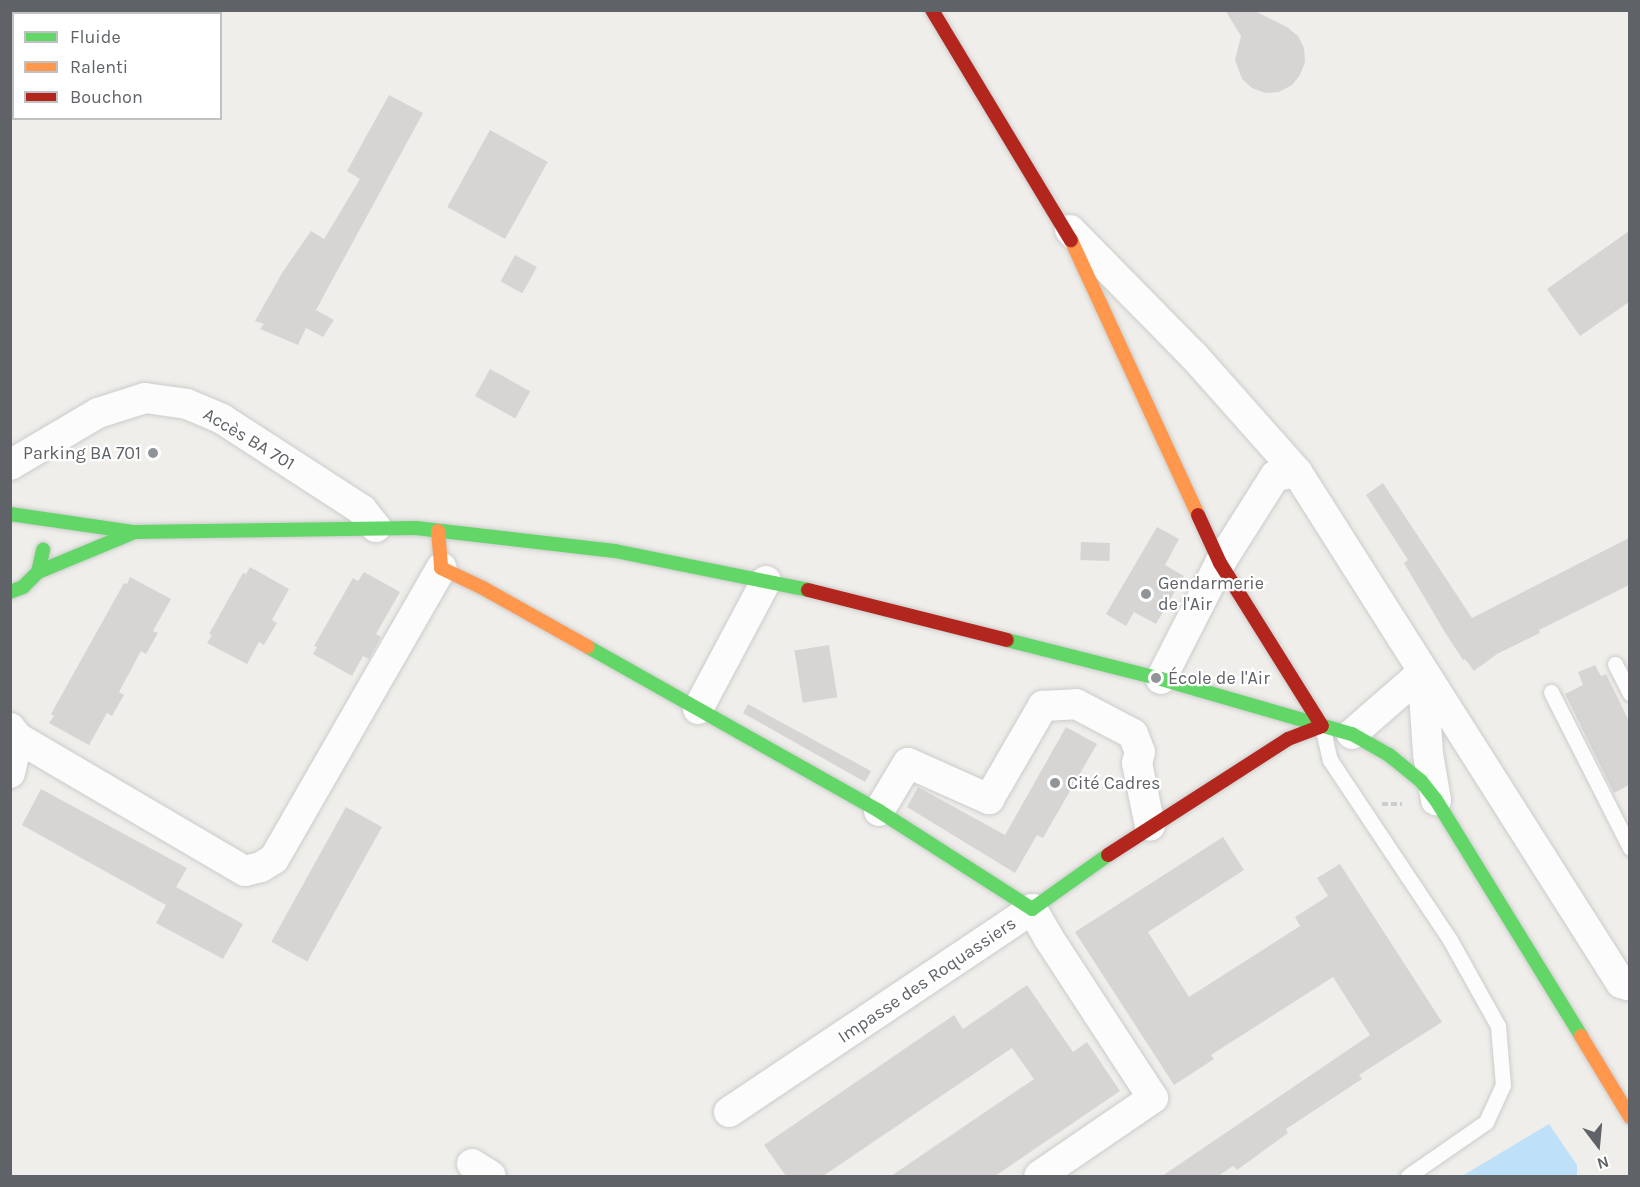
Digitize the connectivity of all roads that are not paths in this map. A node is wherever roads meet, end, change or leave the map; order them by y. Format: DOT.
graph roads {
  1 [pos="932,10"];
  2 [pos="1064,224"];
  3 [pos="10,465"];
  4 [pos="1297,472"];
  5 [pos="10,514"];
  6 [pos="26,518"];
  7 [pos="376,527"];
  8 [pos="438,531"];
  9 [pos="133,532"];
  10 [pos="1220,562"];
  11 [pos="441,568"];
  12 [pos="38,572"];
  13 [pos="766,582"];
  14 [pos="11,593"];
  15 [pos="1615,664"];
  16 [pos="1423,672"];
  17 [pos="1161,679"];
  18 [pos="1551,692"];
  19 [pos="1629,693"];
  20 [pos="698,709"];
  21 [pos="1322,726"];
  22 [pos="14,733"];
  23 [pos="1352,734"];
  24 [pos="10,773"];
  25 [pos="1436,800"];
  26 [pos="879,811"];
  27 [pos="1150,826"];
  28 [pos="1629,848"];
  29 [pos="1032,909"];
  30 [pos="1629,986"];
  31 [pos="1627,1108"];
  32 [pos="729,1112"];
  33 [pos="1040,1176"];
  34 [pos="1408,1176"];
  1 -- 2 [label="street"];
  2 -- 4 [label="street"];
  2 -- 10 [label="street"];
  3 -- 7 [label="street, Accès BA 701"];
  4 -- 10 [label="street"];
  4 -- 16 [label="street"];
  5 -- 6 [label="street"];
  6 -- 9 [label="street"];
  6 -- 12 [label="street"];
  7 -- 8 [label="street"];
  7 -- 9 [label="street"];
  8 -- 11 [label="street"];
  8 -- 13 [label="street"];
  9 -- 12 [label="street"];
  10 -- 17 [label="street"];
  10 -- 21 [label="street"];
  11 -- 20 [label="street"];
  11 -- 22 [label="street"];
  12 -- 14 [label="street"];
  13 -- 17 [label="street"];
  13 -- 20 [label="street"];
  15 -- 19 [label="lane"];
  16 -- 23 [label="street"];
  16 -- 25 [label="street"];
  16 -- 30 [label="street"];
  17 -- 21 [label="street"];
  18 -- 28 [label="lane"];
  20 -- 26 [label="street"];
  21 -- 23 [label="street"];
  21 -- 27 [label="street"];
  21 -- 34 [label="lane"];
  22 -- 24 [label="street"];
  23 -- 25 [label="street"];
  25 -- 31 [label="street"];
  26 -- 27 [label="street"];
  26 -- 29 [label="street"];
  27 -- 29 [label="street"];
  29 -- 32 [label="street, Impasse des Roquassiers"];
  29 -- 33 [label="street, Impasse des Roquassiers"];
}
